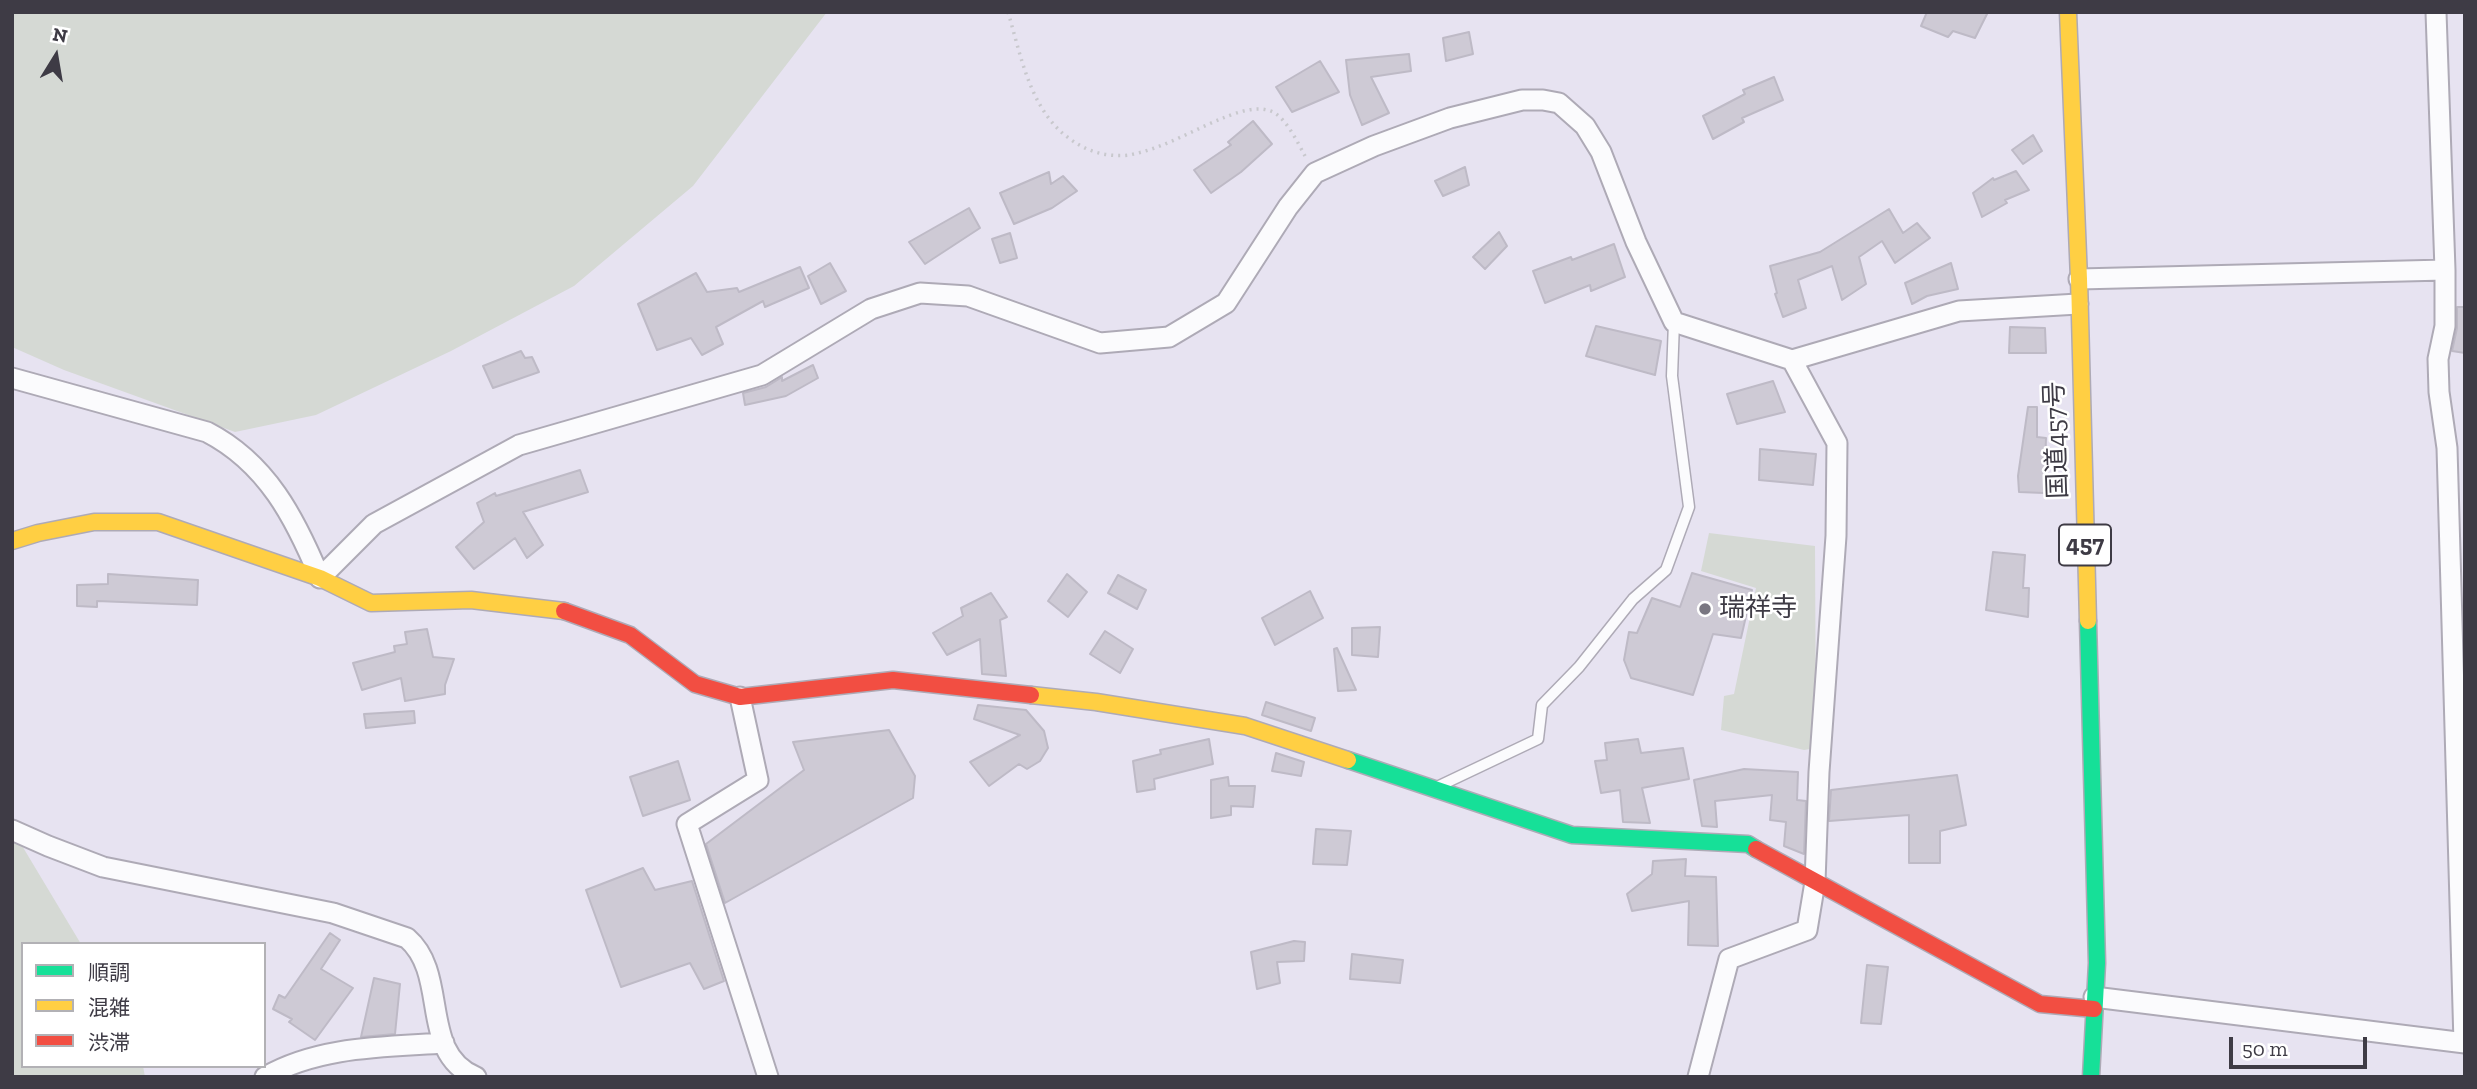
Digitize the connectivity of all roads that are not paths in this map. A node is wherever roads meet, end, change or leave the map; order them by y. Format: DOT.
graph roads {
  1 [pos="2068,12"];
  2 [pos="2436,12"];
  3 [pos="2445,270"];
  4 [pos="2078,279"];
  5 [pos="2078,304"];
  6 [pos="1674,322"];
  7 [pos="1792,360"];
  8 [pos="12,378"];
  9 [pos="12,541"];
  10 [pos="320,578"];
  11 [pos="740,697"];
  12 [pos="1433,789"];
  13 [pos="12,830"];
  14 [pos="1815,882"];
  15 [pos="2094,1003"];
  16 [pos="444,1043"];
  17 [pos="2464,1043"];
  18 [pos="265,1077"];
  19 [pos="476,1077"];
  20 [pos="768,1077"];
  21 [pos="1698,1077"];
  22 [pos="2091,1077"];
  1 -- 4 [label="main road, 国道457号 / 457"];
  2 -- 3 [label="street"];
  3 -- 4 [label="street"];
  3 -- 17 [label="street"];
  4 -- 5 [label="main road, 国道457号 / 457"];
  5 -- 7 [label="street"];
  5 -- 15 [label="main road, 国道457号 / 457"];
  6 -- 7 [label="street"];
  6 -- 10 [label="street"];
  6 -- 12 [label="lane"];
  7 -- 14 [label="street"];
  8 -- 10 [label="street"];
  9 -- 10 [label="main road"];
  10 -- 11 [label="main road"];
  11 -- 12 [label="main road"];
  11 -- 20 [label="street"];
  12 -- 14 [label="main road"];
  13 -- 16 [label="street"];
  14 -- 15 [label="main road"];
  14 -- 21 [label="street"];
  15 -- 17 [label="street"];
  15 -- 22 [label="main road, 国道457号 / 457"];
  16 -- 18 [label="street"];
  16 -- 19 [label="street"];
}
